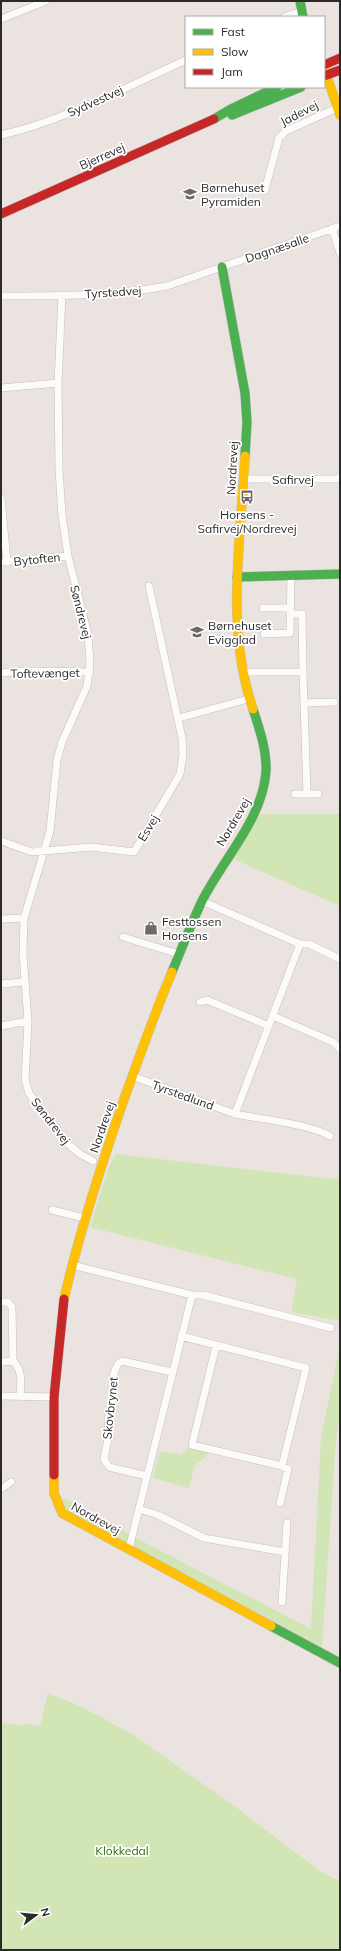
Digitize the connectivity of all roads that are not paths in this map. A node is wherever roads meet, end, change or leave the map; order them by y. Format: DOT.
graph roads {
  1 [pos="46,1"];
  2 [pos="300,1"];
  3 [pos="302,14"];
  4 [pos="290,16"];
  5 [pos="1,19"];
  6 [pos="340,58"];
  7 [pos="185,60"];
  8 [pos="340,70"];
  9 [pos="325,71"];
  10 [pos="275,88"];
  11 [pos="300,88"];
  12 [pos="338,111"];
  13 [pos="213,120"];
  14 [pos="1,135"];
  15 [pos="265,190"];
  16 [pos="1,214"];
  17 [pos="340,226"];
  18 [pos="332,228"];
  19 [pos="340,253"];
  20 [pos="222,267"];
  21 [pos="1,296"];
  22 [pos="62,296"];
  23 [pos="58,383"];
  24 [pos="1,388"];
  25 [pos="340,477"];
  26 [pos="244,479"];
  27 [pos="1,498"];
  28 [pos="68,556"];
  29 [pos="4,562"];
  30 [pos="340,574"];
  31 [pos="290,575"];
  32 [pos="237,577"];
  33 [pos="149,586"];
  34 [pos="263,608"];
  35 [pos="290,611"];
  36 [pos="264,634"];
  37 [pos="90,672"];
  38 [pos="242,672"];
  39 [pos="303,672"];
  40 [pos="1,673"];
  41 [pos="248,699"];
  42 [pos="334,702"];
  43 [pos="304,703"];
  44 [pos="179,718"];
  45 [pos="295,794"];
  46 [pos="307,794"];
  47 [pos="318,794"];
  48 [pos="1,841"];
  49 [pos="43,852"];
  50 [pos="202,901"];
  51 [pos="24,918"];
  52 [pos="1,919"];
  53 [pos="123,937"];
  54 [pos="300,944"];
  55 [pos="179,954"];
  56 [pos="340,959"];
  57 [pos="24,982"];
  58 [pos="1,984"];
  59 [pos="200,1002"];
  60 [pos="272,1016"];
  61 [pos="28,1021"];
  62 [pos="1,1026"];
  63 [pos="269,1026"];
  64 [pos="340,1049"];
  65 [pos="132,1076"];
  66 [pos="235,1114"];
  67 [pos="330,1136"];
  68 [pos="93,1161"];
  69 [pos="52,1210"];
  70 [pos="84,1218"];
  71 [pos="72,1265"];
  72 [pos="192,1295"];
  73 [pos="1,1302"];
  74 [pos="330,1328"];
  75 [pos="181,1336"];
  76 [pos="216,1346"];
  77 [pos="13,1361"];
  78 [pos="1,1362"];
  79 [pos="172,1372"];
  80 [pos="1,1396"];
  81 [pos="20,1396"];
  82 [pos="54,1397"];
  83 [pos="282,1466"];
  84 [pos="147,1476"];
  85 [pos="11,1482"];
  86 [pos="1,1489"];
  87 [pos="280,1503"];
  88 [pos="139,1509"];
  89 [pos="287,1523"];
  90 [pos="129,1550"];
  91 [pos="285,1552"];
  92 [pos="282,1602"];
  93 [pos="340,1663"];
  1 -- 5 [label="street"];
  2 -- 3 [label="street"];
  3 -- 4 [label="street"];
  6 -- 9 [label="street"];
  7 -- 14 [label="street, Sydvestvej"];
  8 -- 9 [label="street"];
  9 -- 12 [label="street, Jadevej"];
  10 -- 13 [label="street, Bjerrevej"];
  11 -- 13 [label="street, Bjerrevej"];
  12 -- 15 [label="street, Jadevej"];
  13 -- 16 [label="street, Bjerrevej"];
  17 -- 18 [label="street, Dagnæsalle"];
  18 -- 19 [label="street"];
  18 -- 20 [label="street, Dagnæsalle"];
  20 -- 22 [label="street, Tyrstedvej"];
  20 -- 26 [label="street, Nordrevej"];
  21 -- 22 [label="street, Tyrstedvej"];
  22 -- 23 [label="street, Søndrevej"];
  23 -- 24 [label="street"];
  23 -- 28 [label="street, Søndrevej"];
  25 -- 26 [label="street, Safirvej"];
  26 -- 32 [label="street, Nordrevej"];
  27 -- 29 [label="street, Bytoften"];
  28 -- 29 [label="street, Bytoften"];
  28 -- 37 [label="street, Søndrevej"];
  30 -- 31 [label="street"];
  31 -- 32 [label="street"];
  31 -- 35 [label="street"];
  32 -- 38 [label="street, Nordrevej"];
  33 -- 44 [label="street, Esvej"];
  34 -- 35 [label="street"];
  35 -- 36 [label="street"];
  35 -- 39 [label="street"];
  37 -- 40 [label="street, Toftevænget"];
  37 -- 49 [label="street, Søndrevej"];
  38 -- 39 [label="street"];
  38 -- 41 [label="street, Nordrevej"];
  39 -- 43 [label="street"];
  41 -- 44 [label="street"];
  41 -- 50 [label="street, Nordrevej"];
  42 -- 43 [label="street"];
  43 -- 46 [label="street"];
  44 -- 49 [label="street, Esvej"];
  45 -- 46 [label="street"];
  46 -- 47 [label="street"];
  48 -- 49 [label="street"];
  49 -- 51 [label="street, Søndrevej"];
  50 -- 54 [label="street"];
  50 -- 55 [label="street, Nordrevej"];
  51 -- 52 [label="street"];
  51 -- 57 [label="street, Søndrevej"];
  53 -- 55 [label="street"];
  54 -- 56 [label="street"];
  54 -- 60 [label="street"];
  55 -- 65 [label="street, Nordrevej"];
  57 -- 58 [label="street"];
  57 -- 61 [label="street, Søndrevej"];
  59 -- 63 [label="street"];
  60 -- 63 [label="street"];
  60 -- 64 [label="street"];
  61 -- 62 [label="street"];
  61 -- 68 [label="street, Søndrevej"];
  63 -- 66 [label="street"];
  65 -- 66 [label="street, Tyrstedlund"];
  65 -- 70 [label="street, Nordrevej"];
  66 -- 67 [label="street, Tyrstedlund"];
  69 -- 70 [label="street"];
  70 -- 71 [label="street, Nordrevej"];
  71 -- 72 [label="street"];
  71 -- 82 [label="street, Nordrevej"];
  72 -- 74 [label="street"];
  72 -- 75 [label="street"];
  73 -- 77 [label="street"];
  75 -- 76 [label="street"];
  75 -- 79 [label="street"];
  76 -- 83 [label="street"];
  76 -- 83 [label="street"];
  77 -- 78 [label="street"];
  77 -- 81 [label="street"];
  79 -- 84 [label="street"];
  79 -- 84 [label="street, Skovbrynet"];
  80 -- 81 [label="street"];
  81 -- 82 [label="street"];
  82 -- 90 [label="street, Nordrevej"];
  83 -- 87 [label="street"];
  84 -- 88 [label="street"];
  85 -- 86 [label="street"];
  88 -- 90 [label="street"];
  88 -- 91 [label="street"];
  89 -- 91 [label="street"];
  90 -- 93 [label="street, Nordrevej"];
  91 -- 92 [label="street"];
}
